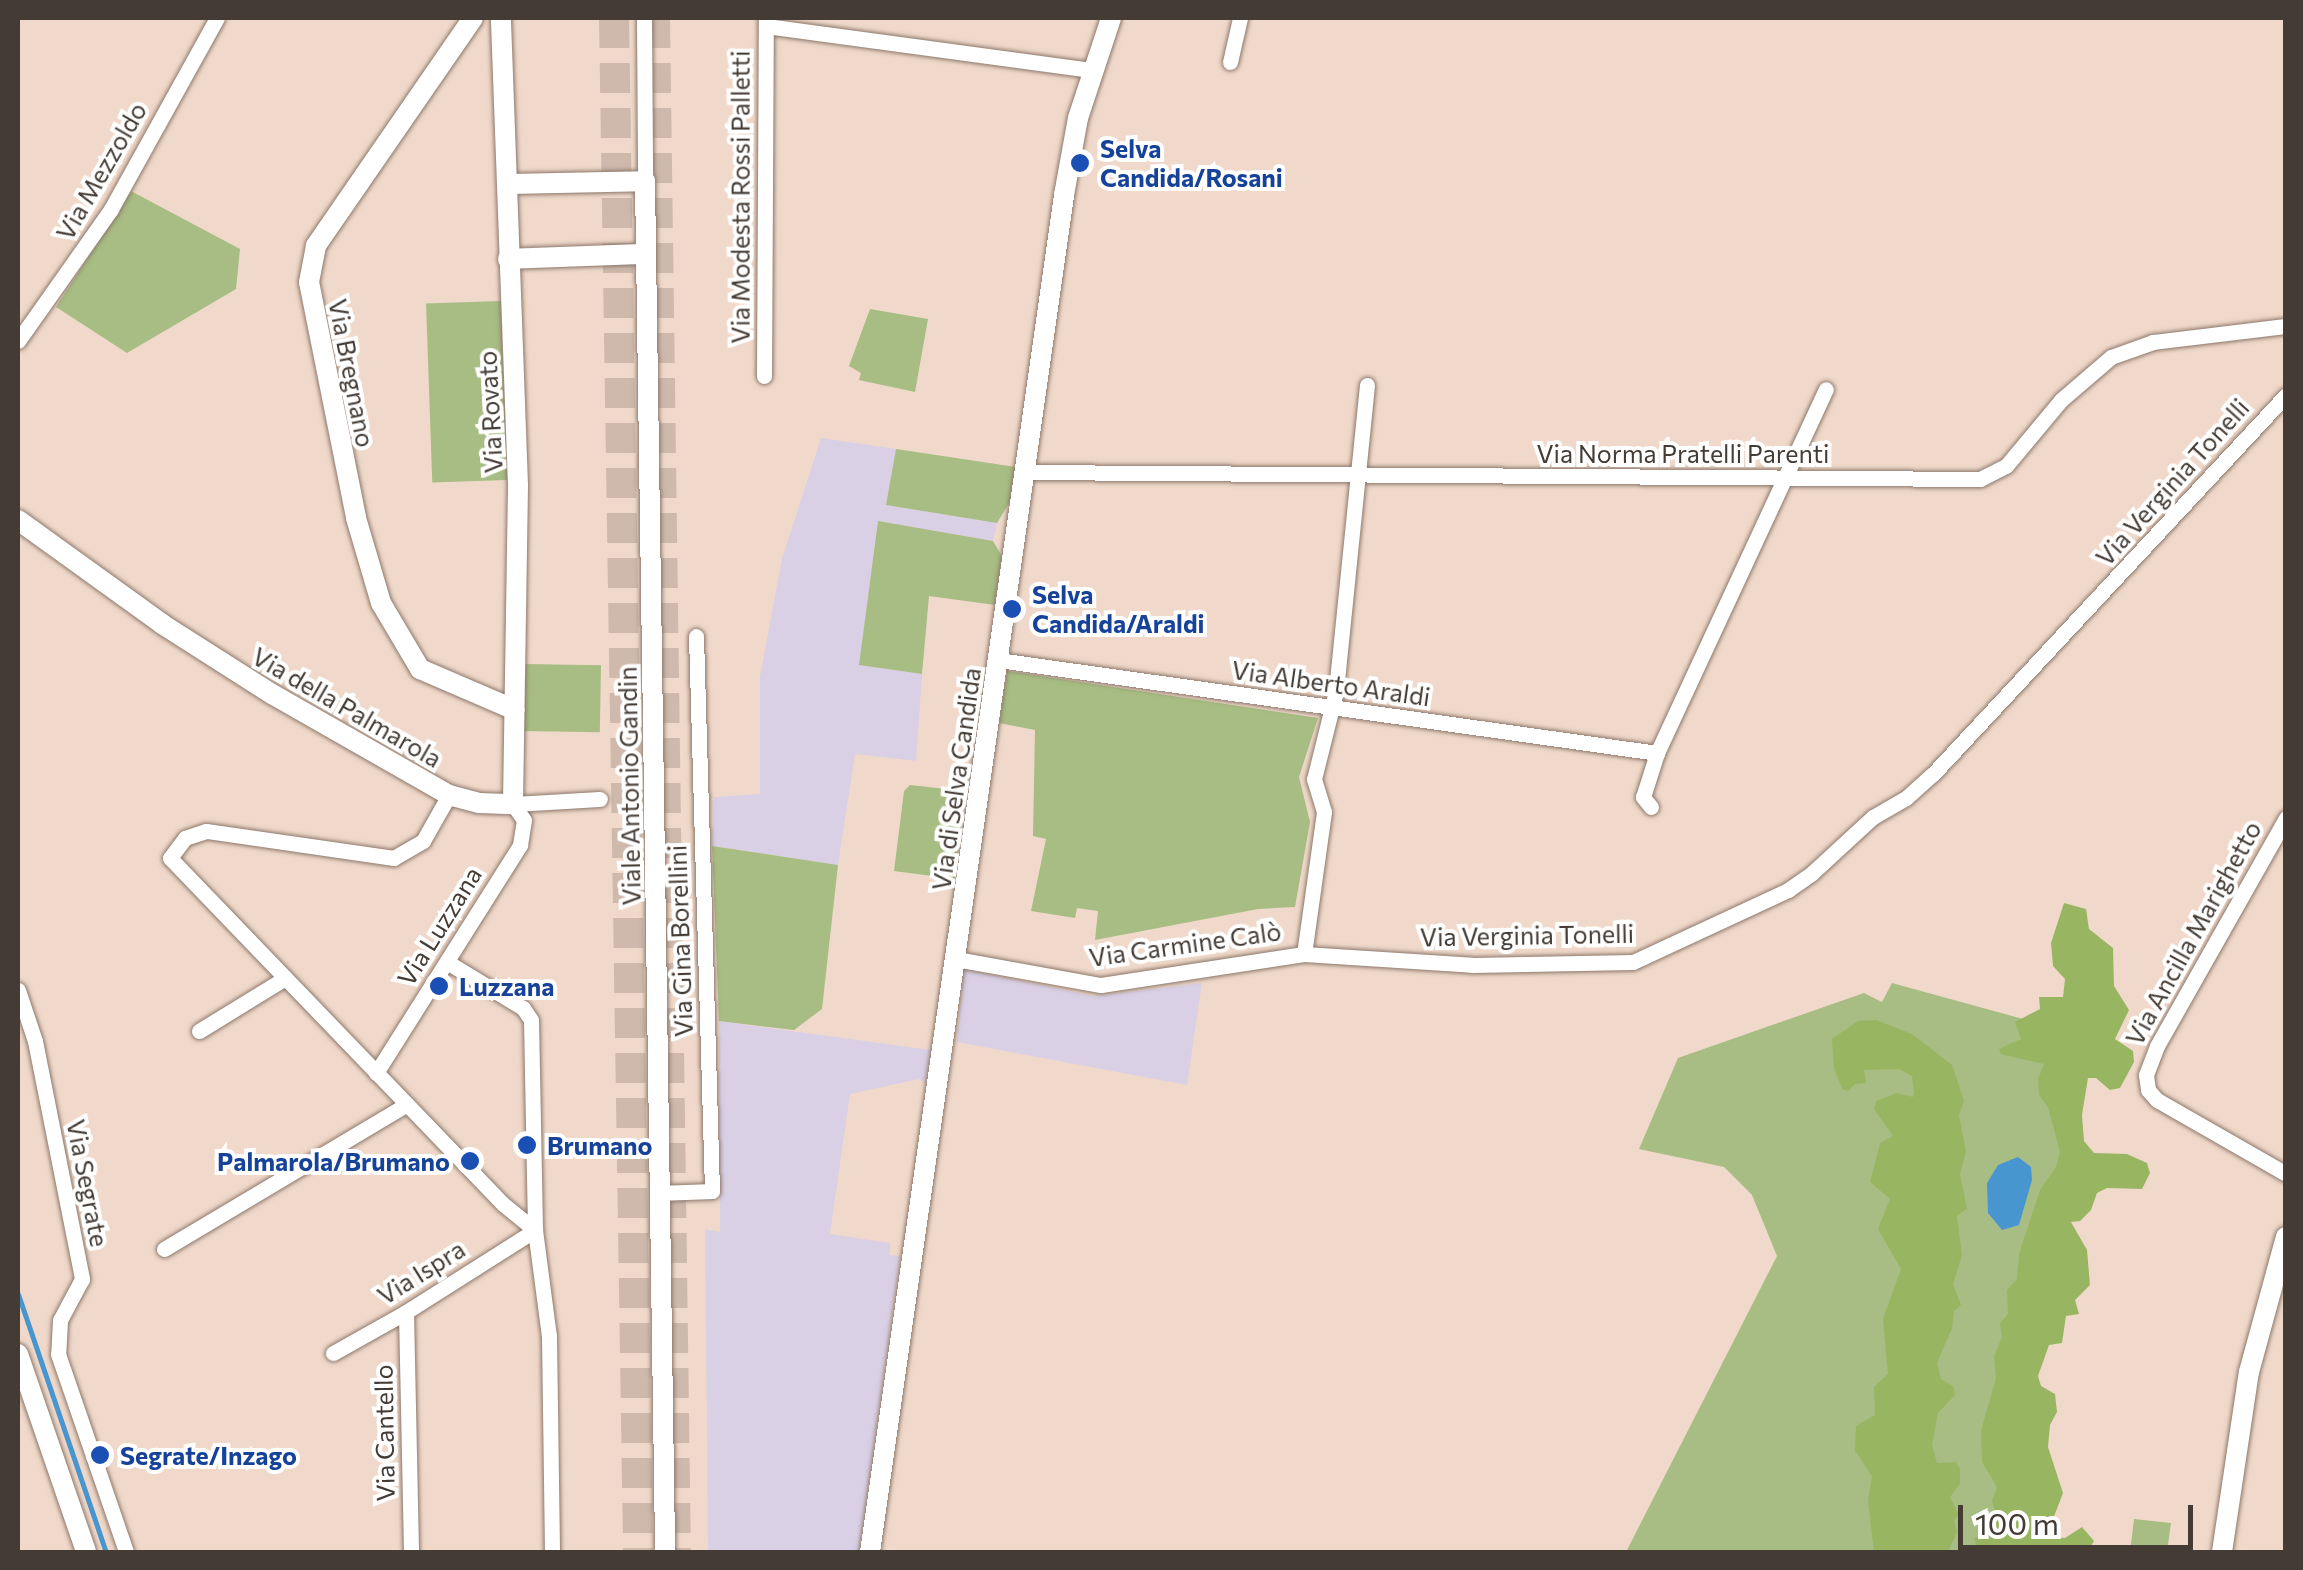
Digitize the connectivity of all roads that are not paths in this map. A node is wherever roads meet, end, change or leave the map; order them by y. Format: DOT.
graph roads {
  1 [pos="217,18"];
  2 [pos="474,18"];
  3 [pos="501,18"];
  4 [pos="644,18"];
  5 [pos="1110,18"];
  6 [pos="1240,18"];
  7 [pos="766,22"];
  8 [pos="1230,62"];
  9 [pos="1093,70"];
  10 [pos="645,181"];
  11 [pos="507,184"];
  12 [pos="645,254"];
  13 [pos="508,259"];
  14 [pos="2286,326"];
  15 [pos="18,341"];
  16 [pos="764,376"];
  17 [pos="1367,385"];
  18 [pos="1826,388"];
  19 [pos="2286,395"];
  20 [pos="1025,472"];
  21 [pos="1356,478"];
  22 [pos="1784,478"];
  23 [pos="18,520"];
  24 [pos="696,636"];
  25 [pos="998,660"];
  26 [pos="1332,709"];
  27 [pos="516,710"];
  28 [pos="1657,753"];
  29 [pos="449,795"];
  30 [pos="600,799"];
  31 [pos="512,804"];
  32 [pos="1651,807"];
  33 [pos="2283,827"];
  34 [pos="1304,954"];
  35 [pos="956,959"];
  36 [pos="446,962"];
  37 [pos="285,978"];
  38 [pos="18,990"];
  39 [pos="199,1031"];
  40 [pos="376,1073"];
  41 [pos="406,1105"];
  42 [pos="2286,1174"];
  43 [pos="659,1193"];
  44 [pos="534,1230"];
  45 [pos="2286,1237"];
  46 [pos="164,1249"];
  47 [pos="406,1312"];
  48 [pos="332,1352"];
  49 [pos="18,1354"];
  50 [pos="86,1552"];
  51 [pos="126,1552"];
  52 [pos="411,1552"];
  53 [pos="552,1552"];
  54 [pos="665,1552"];
  55 [pos="870,1552"];
  56 [pos="2222,1552"];
  1 -- 15 [label="street, Via Mezzoldo"];
  2 -- 27 [label="street, Via Bregnano"];
  3 -- 11 [label="street, Via Rovato"];
  4 -- 10 [label="street, Viale Antonio Gandin"];
  5 -- 9 [label="street, Via di Selva Candida"];
  6 -- 8 [label="street"];
  7 -- 9 [label="street"];
  7 -- 16 [label="street, Via Modesta Rossi Palletti"];
  9 -- 20 [label="street, Via di Selva Candida"];
  10 -- 11 [label="street"];
  10 -- 12 [label="street, Viale Antonio Gandin"];
  11 -- 13 [label="street, Via Rovato"];
  12 -- 13 [label="street"];
  12 -- 43 [label="street, Viale Antonio Gandin"];
  13 -- 27 [label="street, Via Rovato"];
  14 -- 22 [label="street, Via Norma Pratelli Parenti"];
  17 -- 21 [label="street"];
  18 -- 22 [label="street"];
  19 -- 34 [label="street, Via Verginia Tonelli"];
  20 -- 21 [label="street, Via Norma Pratelli Parenti"];
  20 -- 25 [label="street, Via di Selva Candida"];
  21 -- 22 [label="street, Via Norma Pratelli Parenti"];
  21 -- 26 [label="street"];
  22 -- 28 [label="street"];
  23 -- 29 [label="street, Via della Palmarola"];
  24 -- 43 [label="street, Via Gina Borellini"];
  25 -- 26 [label="street, Via Alberto Araldi"];
  25 -- 35 [label="street, Via di Selva Candida"];
  26 -- 28 [label="street, Via Alberto Araldi"];
  26 -- 34 [label="street"];
  27 -- 31 [label="street, Via Rovato"];
  28 -- 32 [label="street"];
  29 -- 31 [label="street"];
  29 -- 37 [label="street, Via della Palmarola"];
  30 -- 31 [label="street"];
  31 -- 36 [label="street, Via Luzzana"];
  33 -- 42 [label="street, Via Ancilla Marighetto"];
  34 -- 35 [label="street, Via Carmine Calò"];
  35 -- 55 [label="street, Via di Selva Candida"];
  36 -- 40 [label="street, Via Luzzana"];
  36 -- 44 [label="street"];
  37 -- 39 [label="street"];
  37 -- 40 [label="street, Via della Palmarola"];
  38 -- 51 [label="street, Via Segrate"];
  40 -- 41 [label="street, Via della Palmarola"];
  41 -- 44 [label="street, Via della Palmarola"];
  41 -- 46 [label="street"];
  43 -- 54 [label="street, Viale Antonio Gandin"];
  44 -- 47 [label="street, Via Ispra"];
  44 -- 53 [label="street"];
  45 -- 56 [label="street"];
  47 -- 48 [label="street, Via Ispra"];
  47 -- 52 [label="street, Via Cantello"];
  49 -- 50 [label="street"];
}
